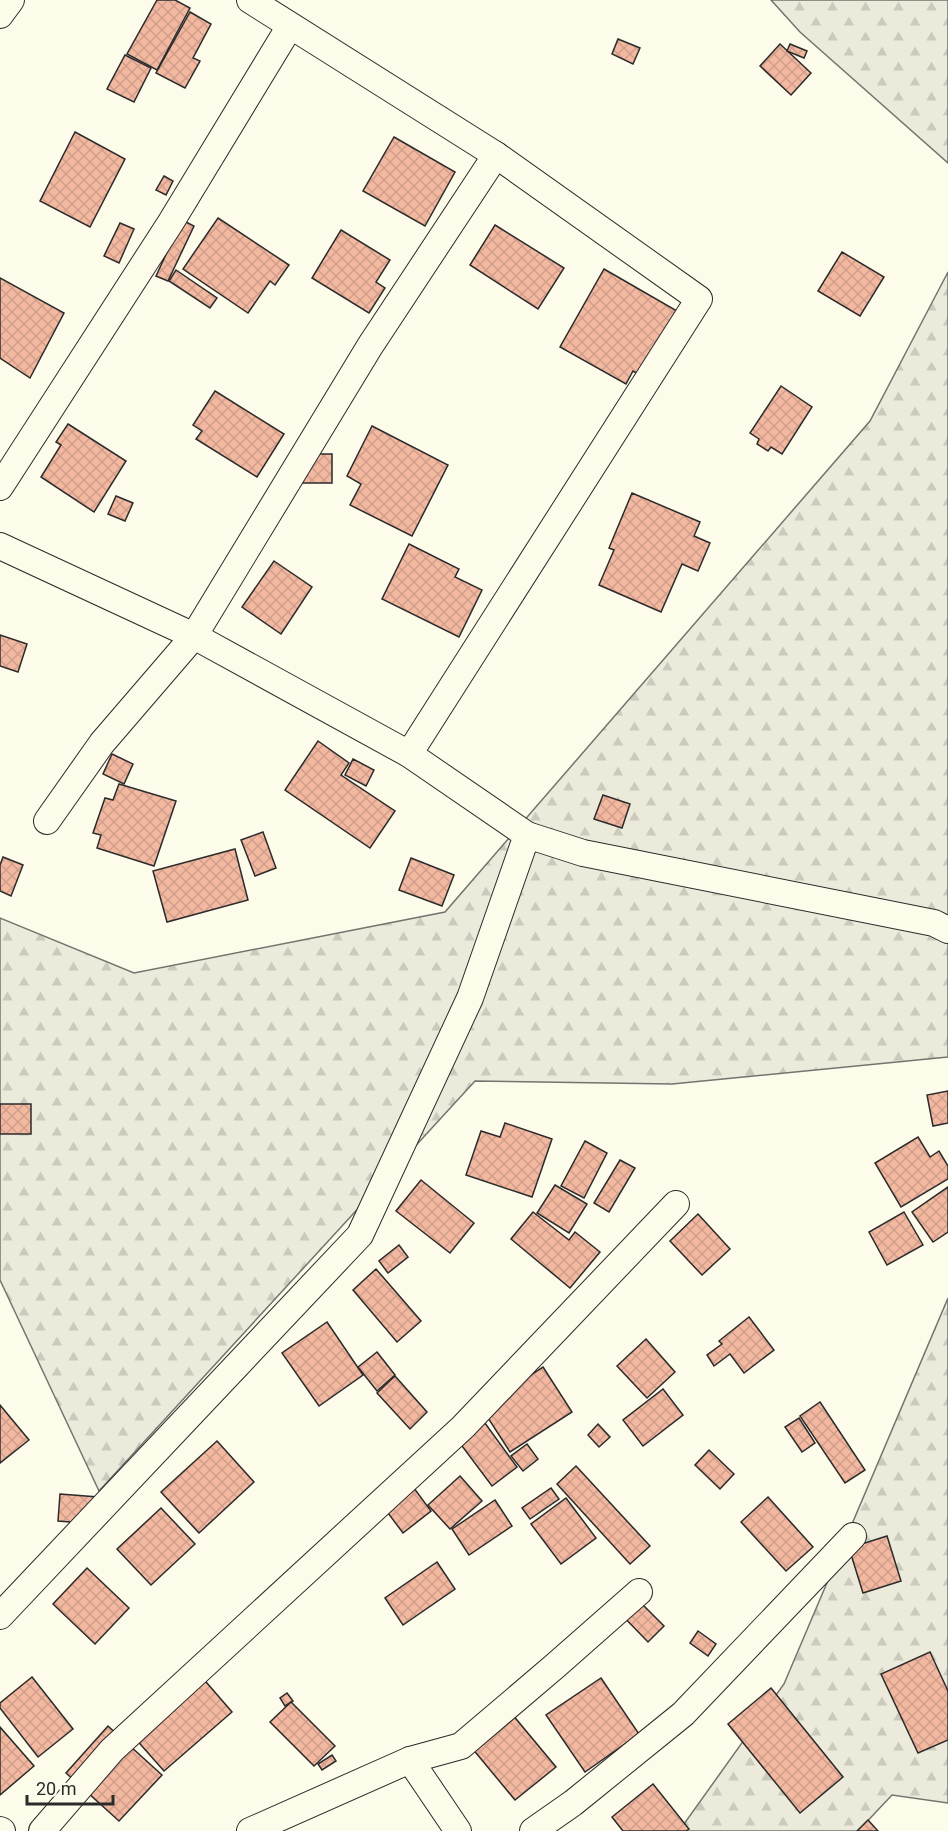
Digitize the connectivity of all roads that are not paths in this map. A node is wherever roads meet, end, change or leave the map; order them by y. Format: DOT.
graph roads {
  1 [pos="10,0"];
  2 [pos="250,0"];
  3 [pos="0,15"];
  4 [pos="290,26"];
  5 [pos="496,154"];
  6 [pos="0,487"];
  7 [pos="0,546"];
  8 [pos="194,636"];
  9 [pos="409,754"];
  10 [pos="47,821"];
  11 [pos="527,835"];
  12 [pos="948,930"];
  13 [pos="675,1204"];
  14 [pos="853,1536"];
  15 [pos="639,1592"];
  16 [pos="0,1616"];
  17 [pos="410,1760"];
  18 [pos="42,1831"];
  19 [pos="250,1831"];
  20 [pos="458,1831"];
  21 [pos="533,1831"];
  1 -- 3 [label="street"];
  2 -- 4 [label="street"];
  4 -- 5 [label="street"];
  4 -- 6 [label="street"];
  5 -- 8 [label="street"];
  5 -- 9 [label="street"];
  7 -- 8 [label="street"];
  8 -- 9 [label="street"];
  8 -- 10 [label="street"];
  9 -- 11 [label="street"];
  11 -- 12 [label="street"];
  11 -- 16 [label="street"];
  13 -- 18 [label="street"];
  14 -- 21 [label="street"];
  15 -- 17 [label="street"];
  17 -- 19 [label="street"];
  17 -- 20 [label="street"];
}
